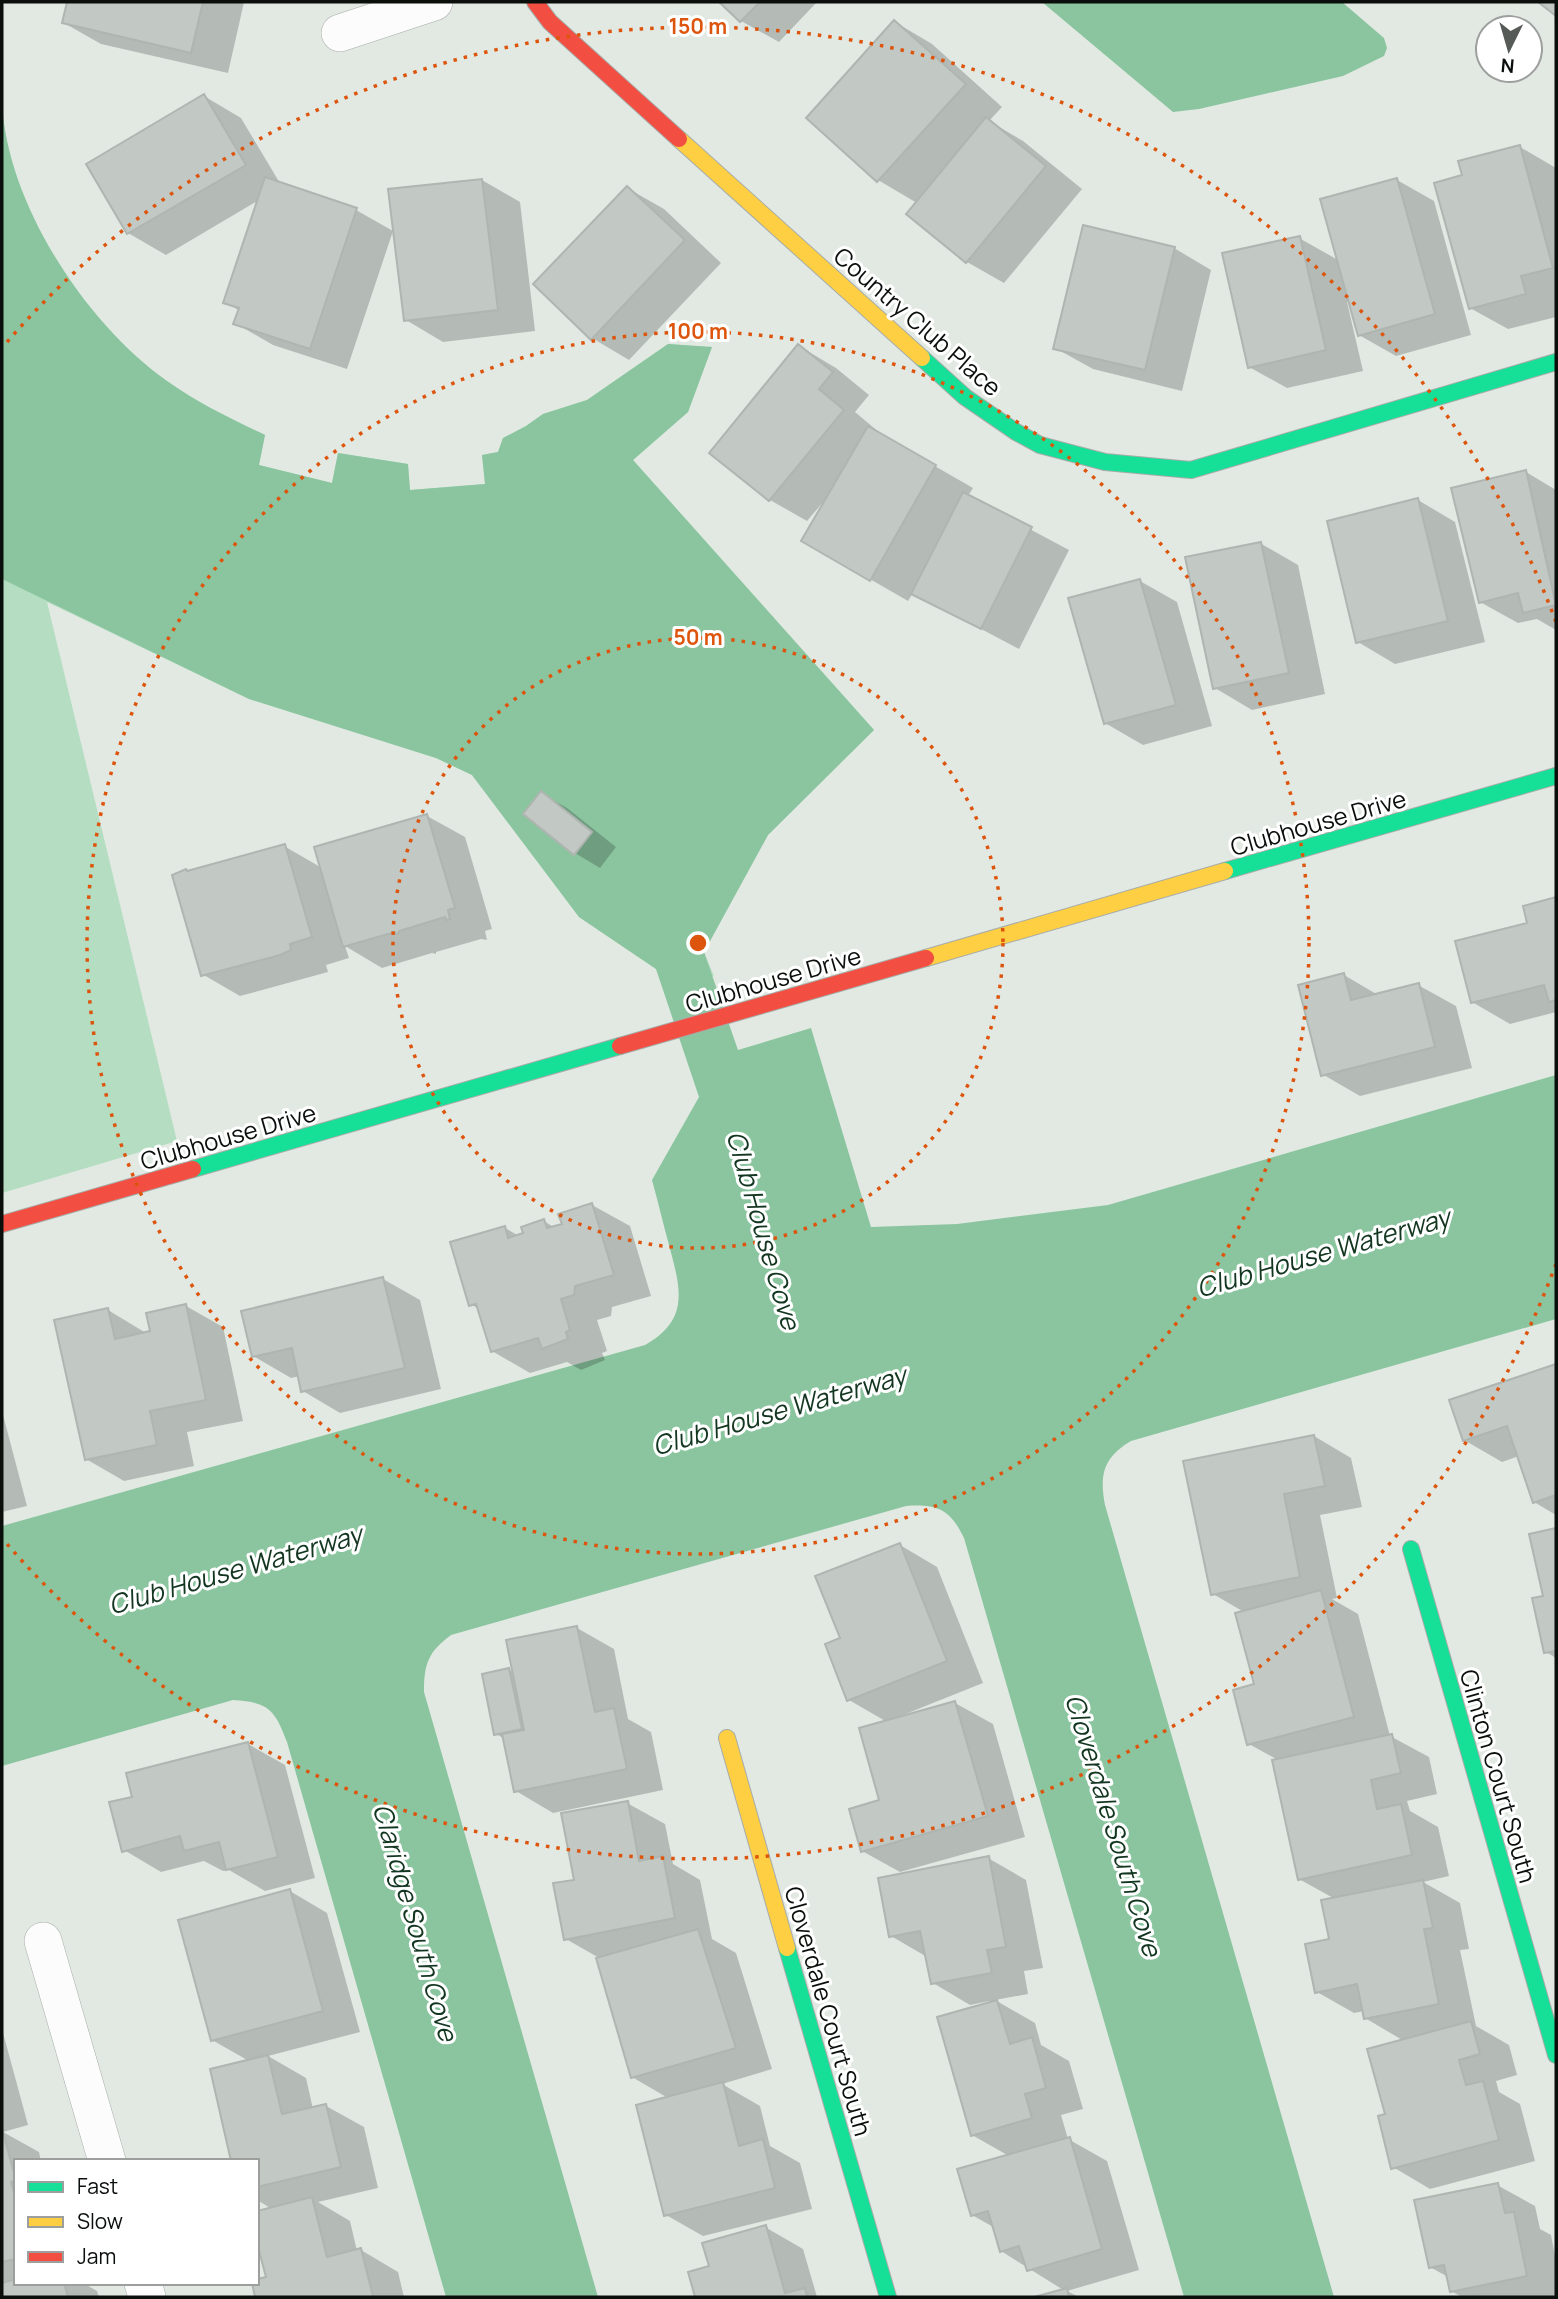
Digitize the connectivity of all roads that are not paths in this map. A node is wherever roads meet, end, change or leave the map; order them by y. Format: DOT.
graph roads {
  1 [pos="434,2"];
  2 [pos="535,2"];
  3 [pos="340,33"];
  4 [pos="1556,362"];
  5 [pos="1556,776"];
  6 [pos="2,1224"];
  7 [pos="1411,1549"];
  8 [pos="727,1738"];
  9 [pos="43,1941"];
  10 [pos="1556,2055"];
  11 [pos="106,2159"];
  12 [pos="888,2297"];
  1 -- 3 [label="street"];
  2 -- 4 [label="street, Country Club Place"];
  5 -- 6 [label="street, Clubhouse Drive"];
  7 -- 10 [label="street, Clinton Court South"];
  8 -- 12 [label="street, Cloverdale Court South"];
  9 -- 11 [label="street"];
}
